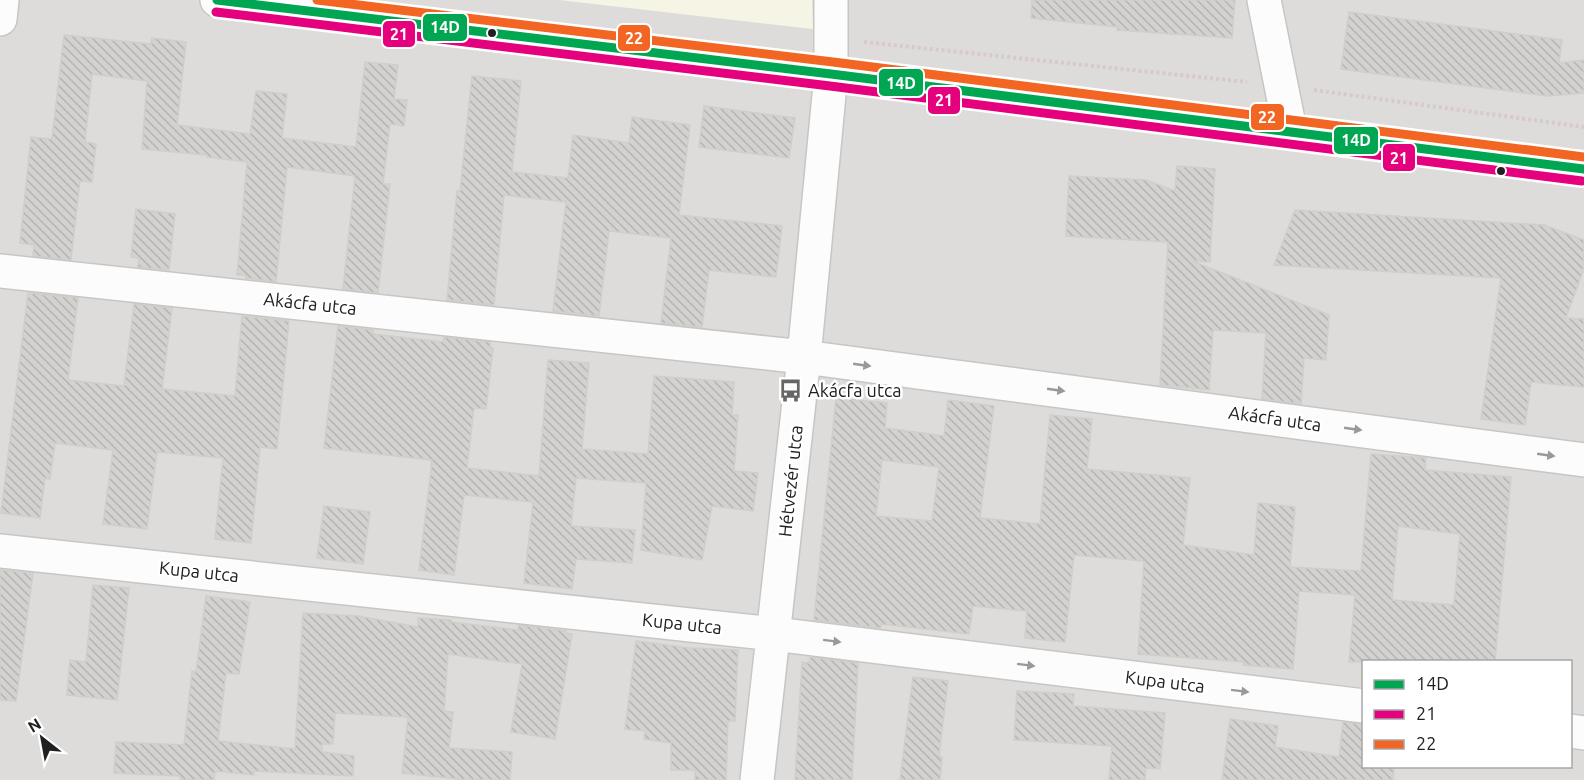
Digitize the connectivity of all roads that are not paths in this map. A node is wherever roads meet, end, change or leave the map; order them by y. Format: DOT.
graph roads {
  1 [pos="2,0"];
  2 [pos="217,0"];
  3 [pos="831,0"];
  4 [pos="1264,0"];
  5 [pos="0,19"];
  6 [pos="831,74"];
  7 [pos="1290,130"];
  8 [pos="1584,169"];
  9 [pos="0,271"];
  10 [pos="804,357"];
  11 [pos="1584,460"];
  12 [pos="0,551"];
  13 [pos="774,634"];
  14 [pos="1362,706"];
  15 [pos="757,780"];
  1 -- 5 [label="street"];
  2 -- 6 [label="street"];
  3 -- 6 [label="street, Hétvezér utca"];
  4 -- 7 [label="street"];
  6 -- 7 [label="street"];
  6 -- 10 [label="street, Hétvezér utca"];
  7 -- 8 [label="street"];
  9 -- 10 [label="street, Akácfa utca"];
  10 -- 11 [label="street, Akácfa utca, one-way"];
  10 -- 13 [label="street, Hétvezér utca"];
  12 -- 13 [label="street, Kupa utca"];
  13 -- 14 [label="street, Kupa utca, one-way"];
  13 -- 15 [label="street, Hétvezér utca"];
}
